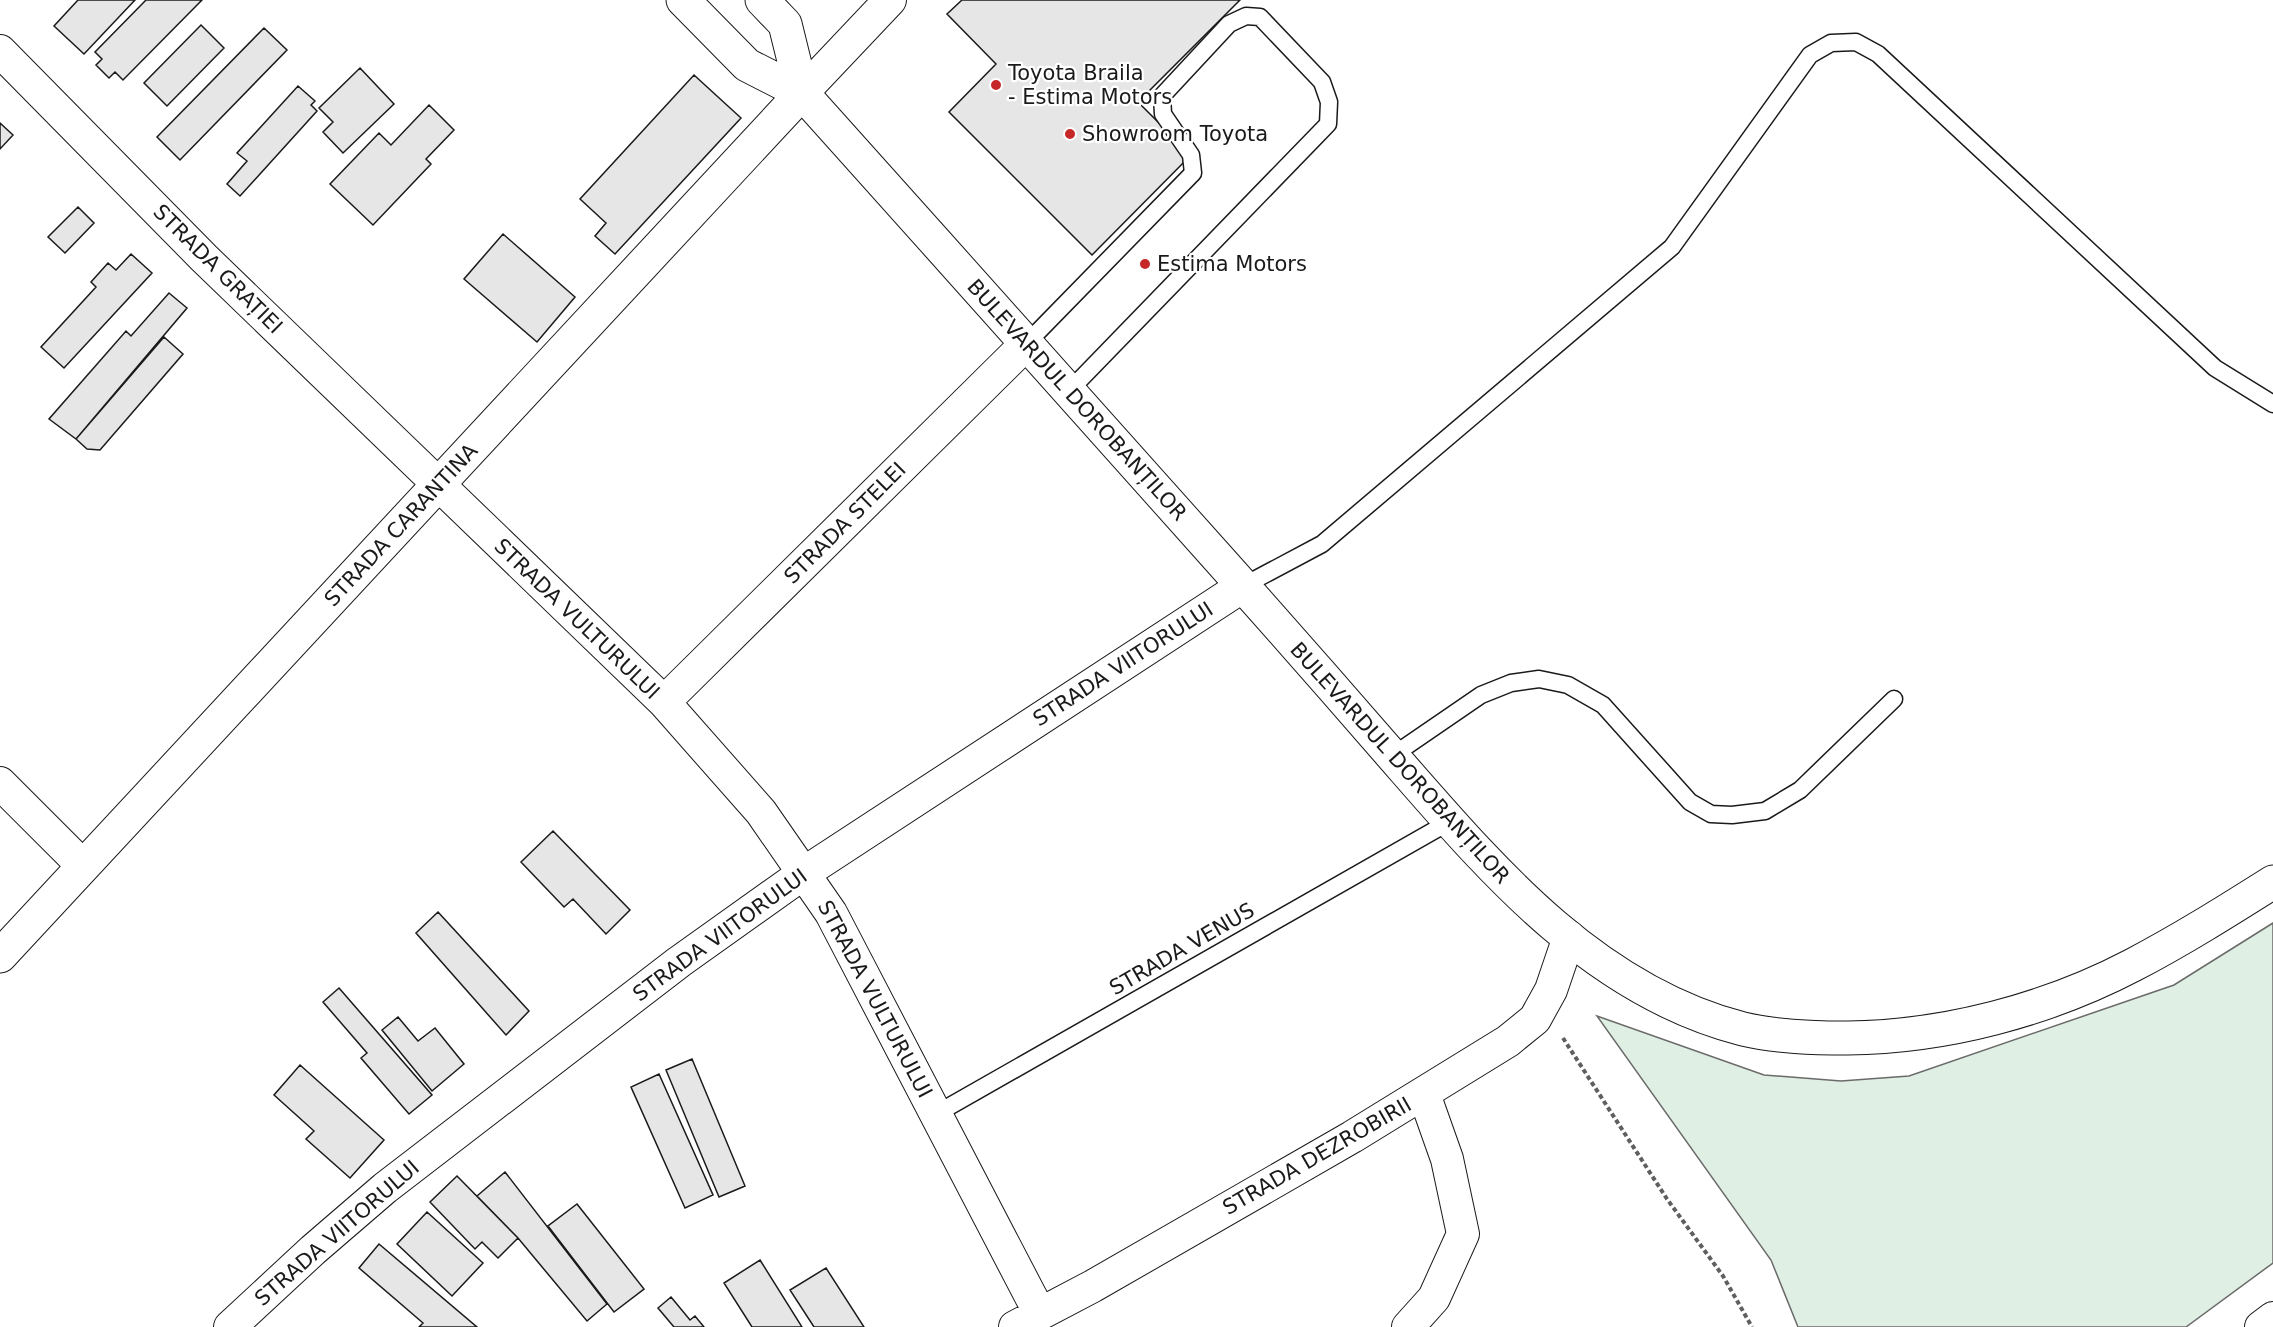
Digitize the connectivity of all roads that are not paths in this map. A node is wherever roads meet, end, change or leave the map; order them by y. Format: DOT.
graph roads {
  1 [pos="683,0"];
  2 [pos="762,0"];
  3 [pos="890,0"];
  4 [pos="0,51"];
  5 [pos="802,93"];
  6 [pos="1026,344"];
  7 [pos="1069,391"];
  8 [pos="2273,404"];
  9 [pos="438,485"];
  10 [pos="1243,586"];
  11 [pos="1894,699"];
  12 [pos="664,702"];
  13 [pos="1392,756"];
  14 [pos="0,783"];
  15 [pos="1449,822"];
  16 [pos="83,866"];
  17 [pos="804,873"];
  18 [pos="2273,882"];
  19 [pos="1569,937"];
  20 [pos="0,956"];
  21 [pos="1424,1094"];
  22 [pos="936,1114"];
  23 [pos="2273,1318"];
  24 [pos="1028,1320"];
  25 [pos="230,1327"];
  26 [pos="1408,1327"];
  27 [pos="2261,1327"];
  1 -- 5 [label="main road, BULEVARDUL DOROBANȚILOR"];
  2 -- 5 [label="main road, BULEVARDUL DOROBANȚILOR"];
  3 -- 5 [label="street"];
  4 -- 9 [label="street, STRADA GRAȚIEI"];
  5 -- 6 [label="main road, BULEVARDUL DOROBANȚILOR"];
  5 -- 9 [label="main road, STRADA CARANTINA"];
  6 -- 7 [label="main road, BULEVARDUL DOROBANȚILOR"];
  6 -- 7 [label="lane"];
  6 -- 12 [label="street, STRADA STELEI"];
  7 -- 10 [label="main road, BULEVARDUL DOROBANȚILOR"];
  8 -- 10 [label="lane"];
  9 -- 12 [label="street, STRADA VULTURULUI"];
  9 -- 16 [label="main road, STRADA CARANTINA"];
  10 -- 13 [label="main road, BULEVARDUL DOROBANȚILOR"];
  10 -- 17 [label="street, STRADA VIITORULUI"];
  11 -- 13 [label="lane"];
  12 -- 17 [label="street, STRADA VULTURULUI"];
  13 -- 15 [label="main road, BULEVARDUL DOROBANȚILOR"];
  14 -- 16 [label="street"];
  15 -- 19 [label="main road, BULEVARDUL DOROBANȚILOR"];
  15 -- 22 [label="lane, STRADA VENUS"];
  16 -- 20 [label="main road, STRADA CARANTINA"];
  17 -- 22 [label="street, STRADA VULTURULUI"];
  17 -- 25 [label="street, STRADA VIITORULUI"];
  18 -- 19 [label="main road, BULEVARDUL DOROBANȚILOR"];
  19 -- 21 [label="street, STRADA DEZROBIRII"];
  21 -- 24 [label="street, STRADA DEZROBIRII"];
  21 -- 26 [label="street"];
  22 -- 24 [label="street, STRADA VULTURULUI"];
  23 -- 27 [label="street"];
}
